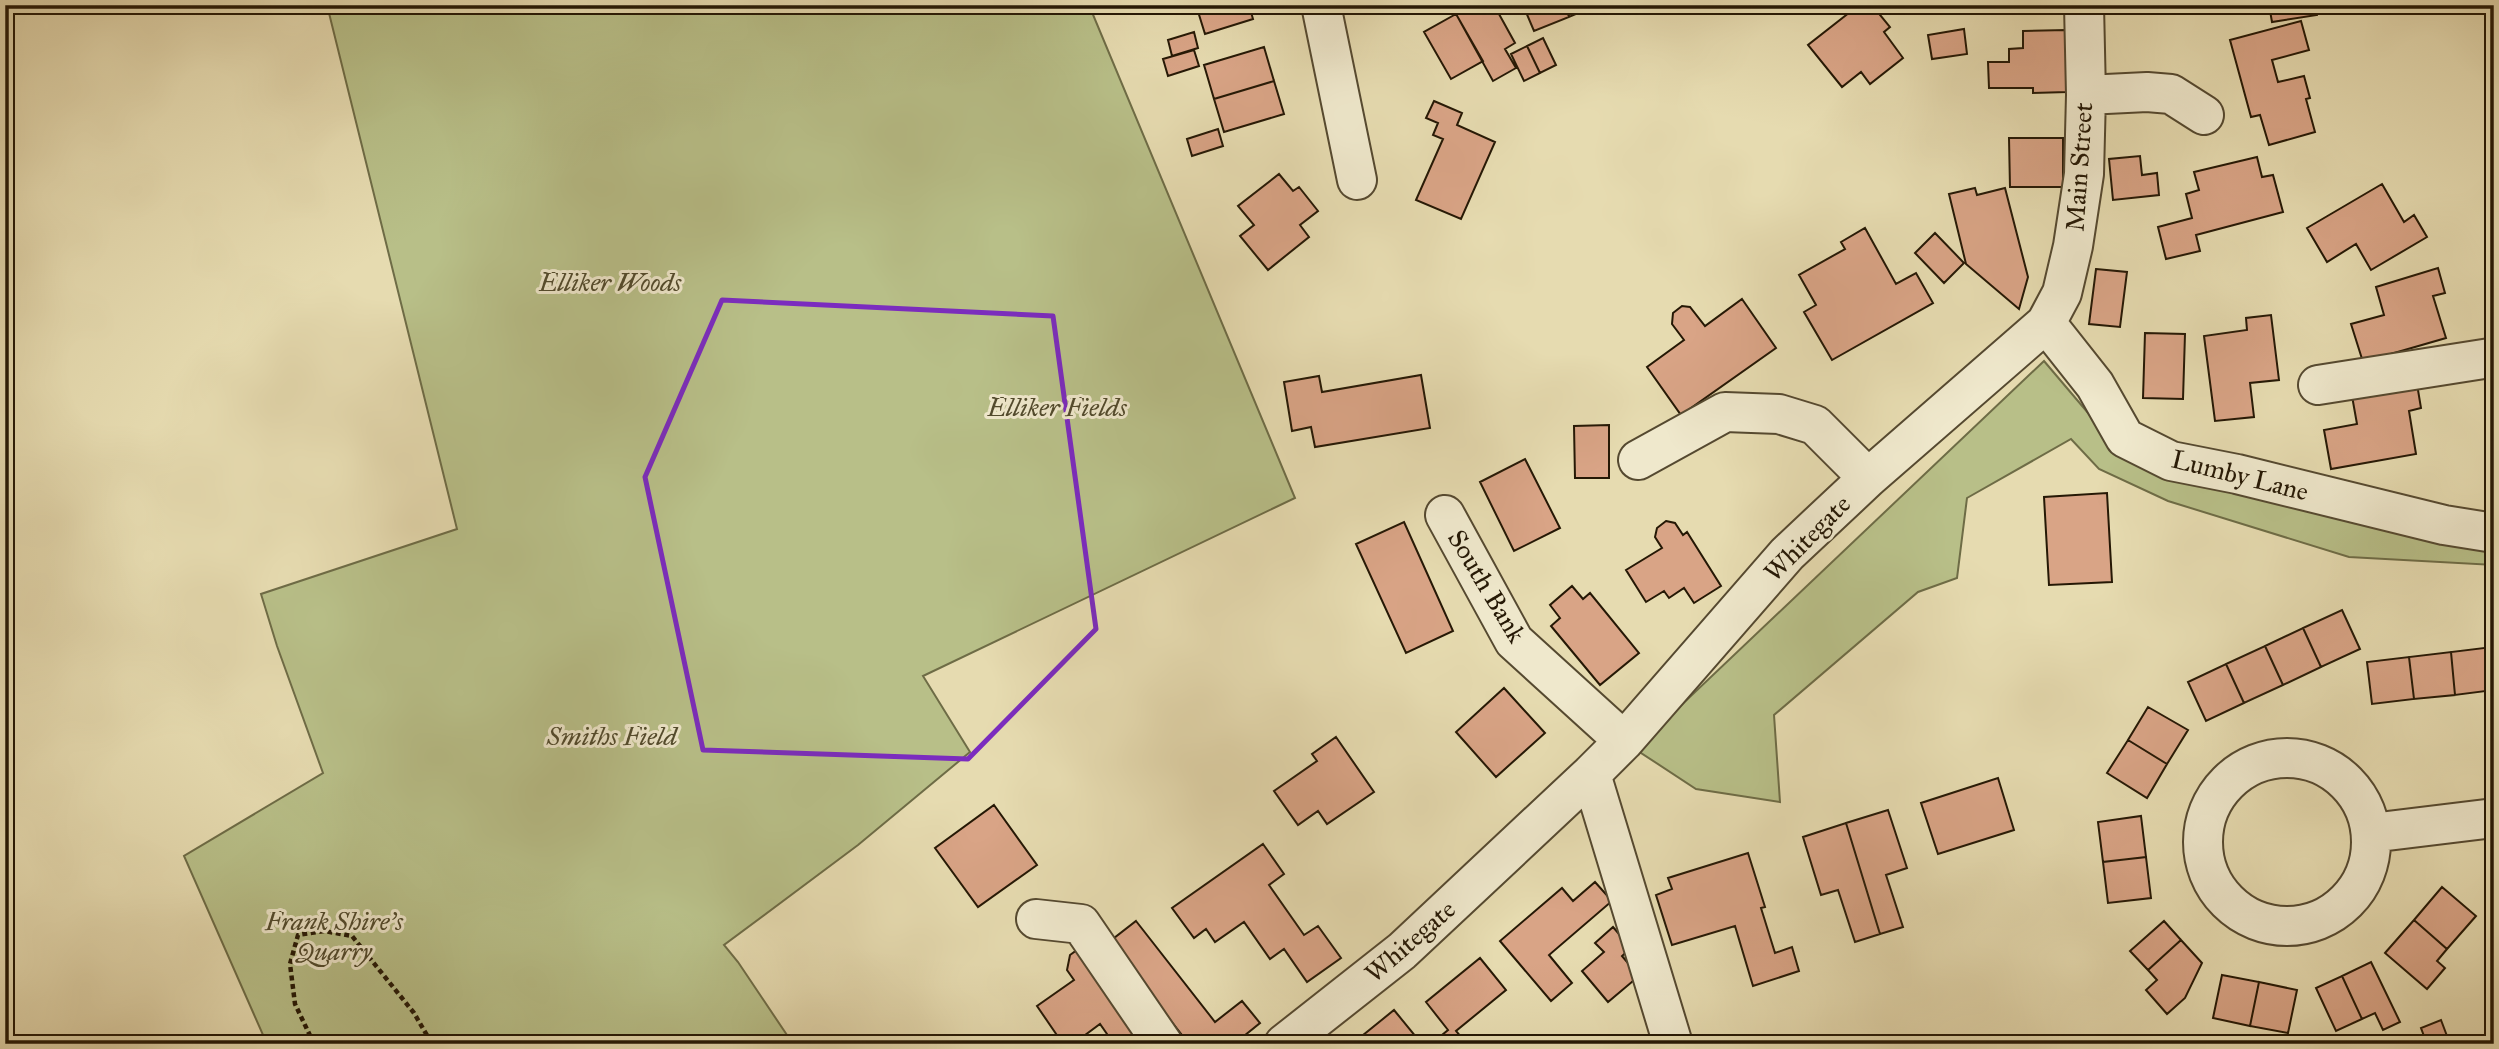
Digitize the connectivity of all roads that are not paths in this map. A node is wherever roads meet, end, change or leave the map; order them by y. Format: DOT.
graph roads {
  1 [pos="2084,5"];
  2 [pos="1331,9"];
  3 [pos="2085,95"];
  4 [pos="2204,116"];
  5 [pos="1357,180"];
  6 [pos="2046,323"];
  7 [pos="2494,360"];
  8 [pos="2318,385"];
  9 [pos="1638,460"];
  10 [pos="1868,478"];
  11 [pos="1445,515"];
  12 [pos="2494,533"];
  13 [pos="1624,740"];
  14 [pos="1591,774"];
  15 [pos="2494,818"];
  16 [pos="2371,833"];
  17 [pos="1036,919"];
  18 [pos="1163,1044"];
  19 [pos="1284,1044"];
  20 [pos="1673,1044"];
  1 -- 3 [label="street, Main Street"];
  2 -- 5 [label="street"];
  3 -- 4 [label="street"];
  3 -- 6 [label="street, Main Street"];
  6 -- 10 [label="street, Whitegate"];
  6 -- 12 [label="street, Lumby Lane"];
  7 -- 8 [label="street"];
  9 -- 10 [label="street"];
  10 -- 13 [label="street, Whitegate"];
  11 -- 13 [label="street, South Bank"];
  13 -- 14 [label="street, Whitegate"];
  14 -- 19 [label="street, Whitegate"];
  14 -- 20 [label="street"];
  15 -- 16 [label="street"];
  16 -- 16 [label="street"];
  17 -- 18 [label="street"];
}
